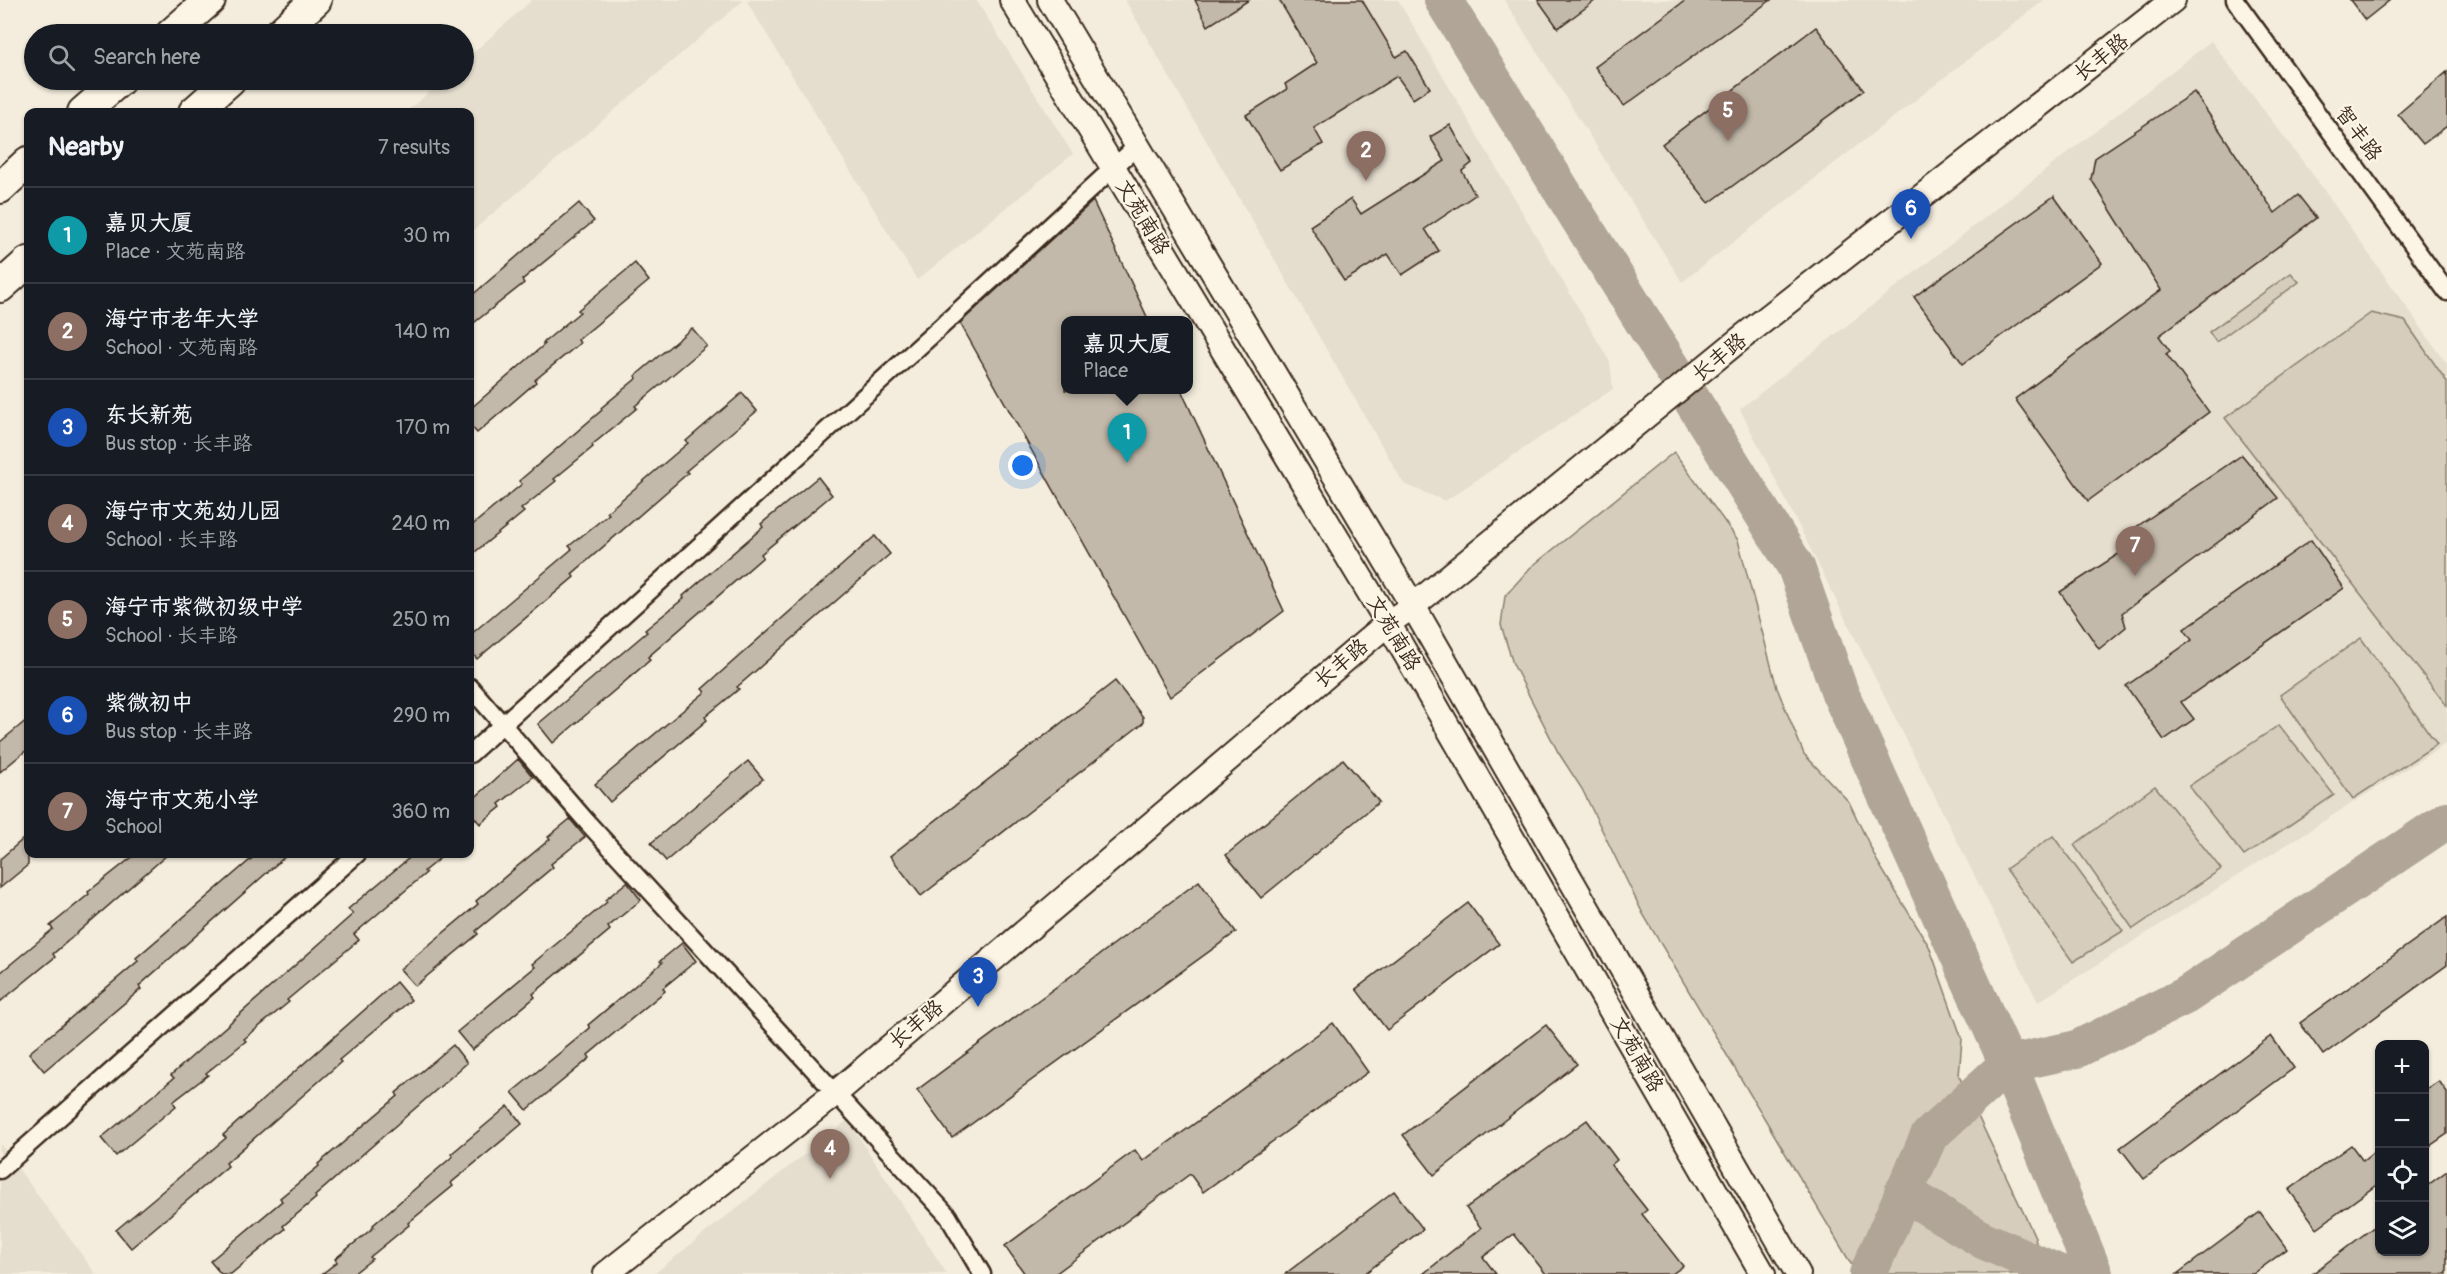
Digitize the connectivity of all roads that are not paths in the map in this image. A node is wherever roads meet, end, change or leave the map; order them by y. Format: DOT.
graph roads {
  1 [pos="210,0"];
  2 [pos="316,0"];
  3 [pos="1012,0"];
  4 [pos="1050,0"];
  5 [pos="2173,0"];
  6 [pos="2235,0"];
  7 [pos="182,24"];
  8 [pos="290,24"];
  9 [pos="108,90"];
  10 [pos="219,90"];
  11 [pos="88,108"];
  12 [pos="198,108"];
  13 [pos="1137,146"];
  14 [pos="24,166"];
  15 [pos="1113,168"];
  16 [pos="0,188"];
  17 [pos="24,266"];
  18 [pos="0,287"];
  19 [pos="2447,292"];
  20 [pos="1413,606"];
  21 [pos="1388,623"];
  22 [pos="474,692"];
  23 [pos="502,725"];
  24 [pos="474,750"];
  25 [pos="352,858"];
  26 [pos="837,1092"];
  27 [pos="0,1170"];
  28 [pos="606,1274"];
  29 [pos="982,1274"];
  30 [pos="1763,1274"];
  31 [pos="1798,1274"];
  1 -- 7 [label="highway"];
  2 -- 8 [label="highway"];
  3 -- 15 [label="main road, 文苑南路"];
  4 -- 13 [label="main road, 文苑南路"];
  5 -- 20 [label="main road, 长丰路"];
  6 -- 19 [label="street, 智丰路"];
  9 -- 11 [label="highway"];
  10 -- 12 [label="highway"];
  13 -- 15 [label="street"];
  13 -- 20 [label="main road, 文苑南路"];
  14 -- 16 [label="highway"];
  15 -- 21 [label="main road, 文苑南路"];
  15 -- 23 [label="street"];
  17 -- 18 [label="highway"];
  20 -- 21 [label="main road, 长丰路"];
  20 -- 31 [label="main road, 文苑南路"];
  21 -- 26 [label="main road, 长丰路"];
  21 -- 30 [label="main road, 文苑南路"];
  22 -- 23 [label="street"];
  23 -- 24 [label="street"];
  23 -- 26 [label="street"];
  25 -- 27 [label="street"];
  26 -- 28 [label="main road, 长丰路"];
  26 -- 29 [label="street"];
}
